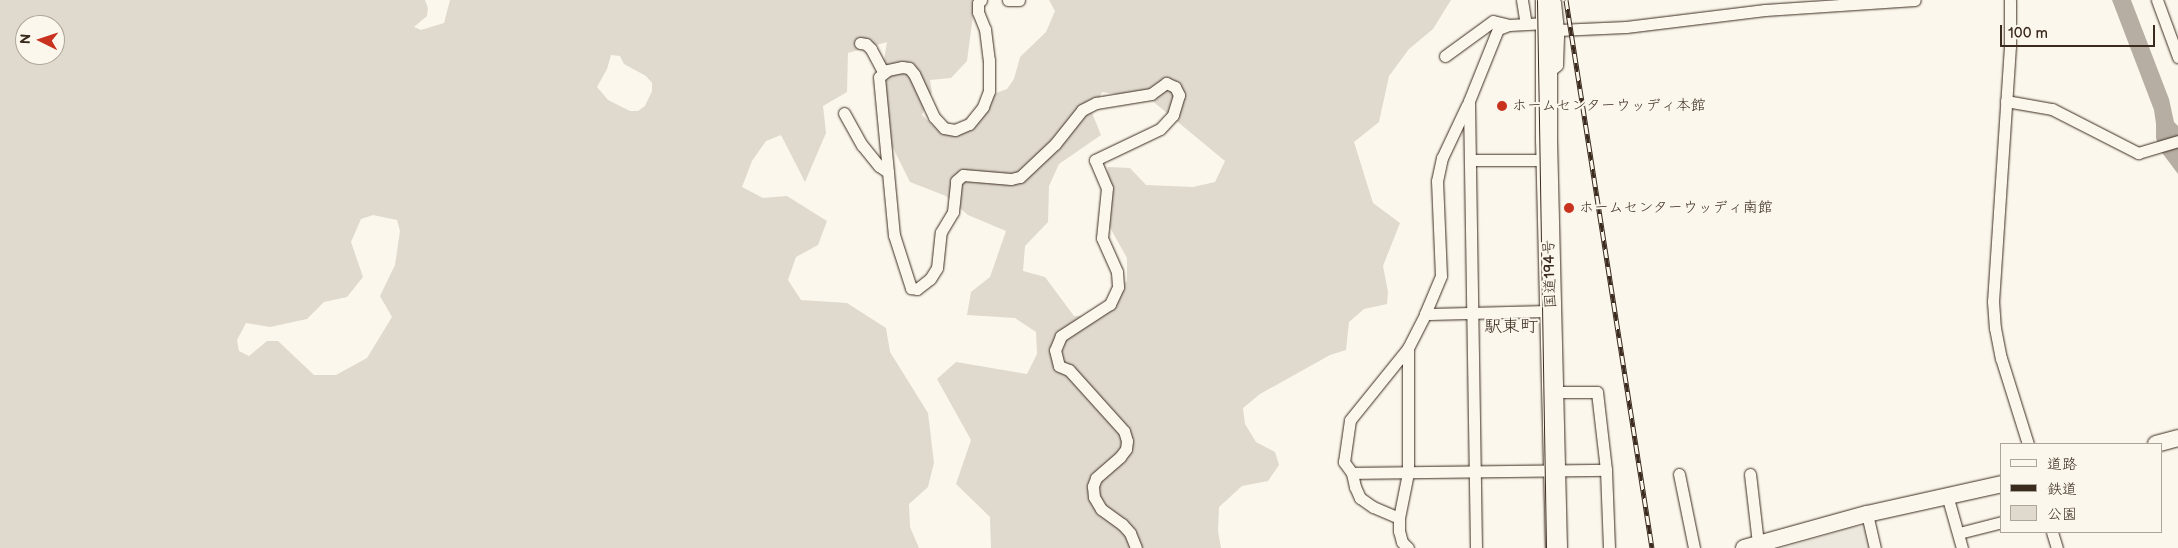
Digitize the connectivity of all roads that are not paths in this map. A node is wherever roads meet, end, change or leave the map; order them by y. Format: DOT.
graph roads {
  1 [pos="981,0"];
  2 [pos="1008,0"];
  3 [pos="1019,0"];
  4 [pos="1522,0"];
  5 [pos="1546,0"];
  6 [pos="1555,0"];
  7 [pos="1915,0"];
  8 [pos="2010,0"];
  9 [pos="2157,0"];
  10 [pos="1509,25"];
  11 [pos="1543,26"];
  12 [pos="860,43"];
  13 [pos="1445,56"];
  14 [pos="2178,57"];
  15 [pos="884,73"];
  16 [pos="1469,101"];
  17 [pos="2006,101"];
  18 [pos="844,113"];
  19 [pos="2178,141"];
  20 [pos="1470,160"];
  21 [pos="1546,160"];
  22 [pos="888,172"];
  23 [pos="1551,311"];
  24 [pos="1426,314"];
  25 [pos="1472,314"];
  26 [pos="1408,348"];
  27 [pos="1552,392"];
  28 [pos="2178,438"];
  29 [pos="2028,443"];
  30 [pos="2160,443"];
  31 [pos="1553,470"];
  32 [pos="1606,470"];
  33 [pos="1474,471"];
  34 [pos="1352,473"];
  35 [pos="1408,473"];
  36 [pos="1678,474"];
  37 [pos="1750,474"];
  38 [pos="2000,484"];
  39 [pos="1947,496"];
  40 [pos="1866,514"];
  41 [pos="1399,518"];
  42 [pos="2000,523"];
  43 [pos="1959,533"];
  44 [pos="2052,533"];
  45 [pos="1751,546"];
  46 [pos="1136,548"];
  47 [pos="1408,548"];
  48 [pos="1476,548"];
  49 [pos="1556,548"];
  50 [pos="1609,548"];
  51 [pos="1694,548"];
  52 [pos="1875,548"];
  53 [pos="1962,548"];
  54 [pos="2057,548"];
  1 -- 15 [label="street"];
  2 -- 3 [label="street"];
  4 -- 11 [label="street"];
  5 -- 11 [label="highway, 国道194号"];
  6 -- 11 [label="street"];
  7 -- 11 [label="street"];
  8 -- 17 [label="street"];
  9 -- 14 [label="street"];
  10 -- 11 [label="street"];
  10 -- 13 [label="street"];
  10 -- 16 [label="street"];
  11 -- 21 [label="highway, 国道194号"];
  12 -- 15 [label="street"];
  15 -- 22 [label="street"];
  16 -- 20 [label="street"];
  16 -- 24 [label="street"];
  17 -- 19 [label="street"];
  17 -- 29 [label="street"];
  18 -- 22 [label="street"];
  20 -- 21 [label="street"];
  20 -- 25 [label="street"];
  21 -- 23 [label="highway, 国道194号"];
  22 -- 46 [label="street"];
  23 -- 25 [label="street"];
  23 -- 27 [label="highway, 国道194号"];
  24 -- 25 [label="street"];
  24 -- 26 [label="street"];
  25 -- 33 [label="street"];
  26 -- 34 [label="street"];
  26 -- 35 [label="street"];
  27 -- 31 [label="highway, 国道194号"];
  27 -- 32 [label="street"];
  28 -- 30 [label="street"];
  31 -- 32 [label="street"];
  31 -- 33 [label="street"];
  31 -- 49 [label="highway, 国道194号"];
  32 -- 50 [label="street"];
  33 -- 35 [label="street"];
  33 -- 48 [label="street"];
  34 -- 35 [label="street"];
  34 -- 41 [label="street"];
  35 -- 41 [label="street"];
  36 -- 51 [label="street"];
  37 -- 45 [label="street"];
  38 -- 39 [label="street"];
  39 -- 40 [label="street"];
  39 -- 43 [label="street"];
  40 -- 45 [label="street"];
  40 -- 52 [label="street"];
  41 -- 47 [label="street"];
  42 -- 43 [label="street"];
  43 -- 53 [label="street"];
  44 -- 54 [label="street"];
}
